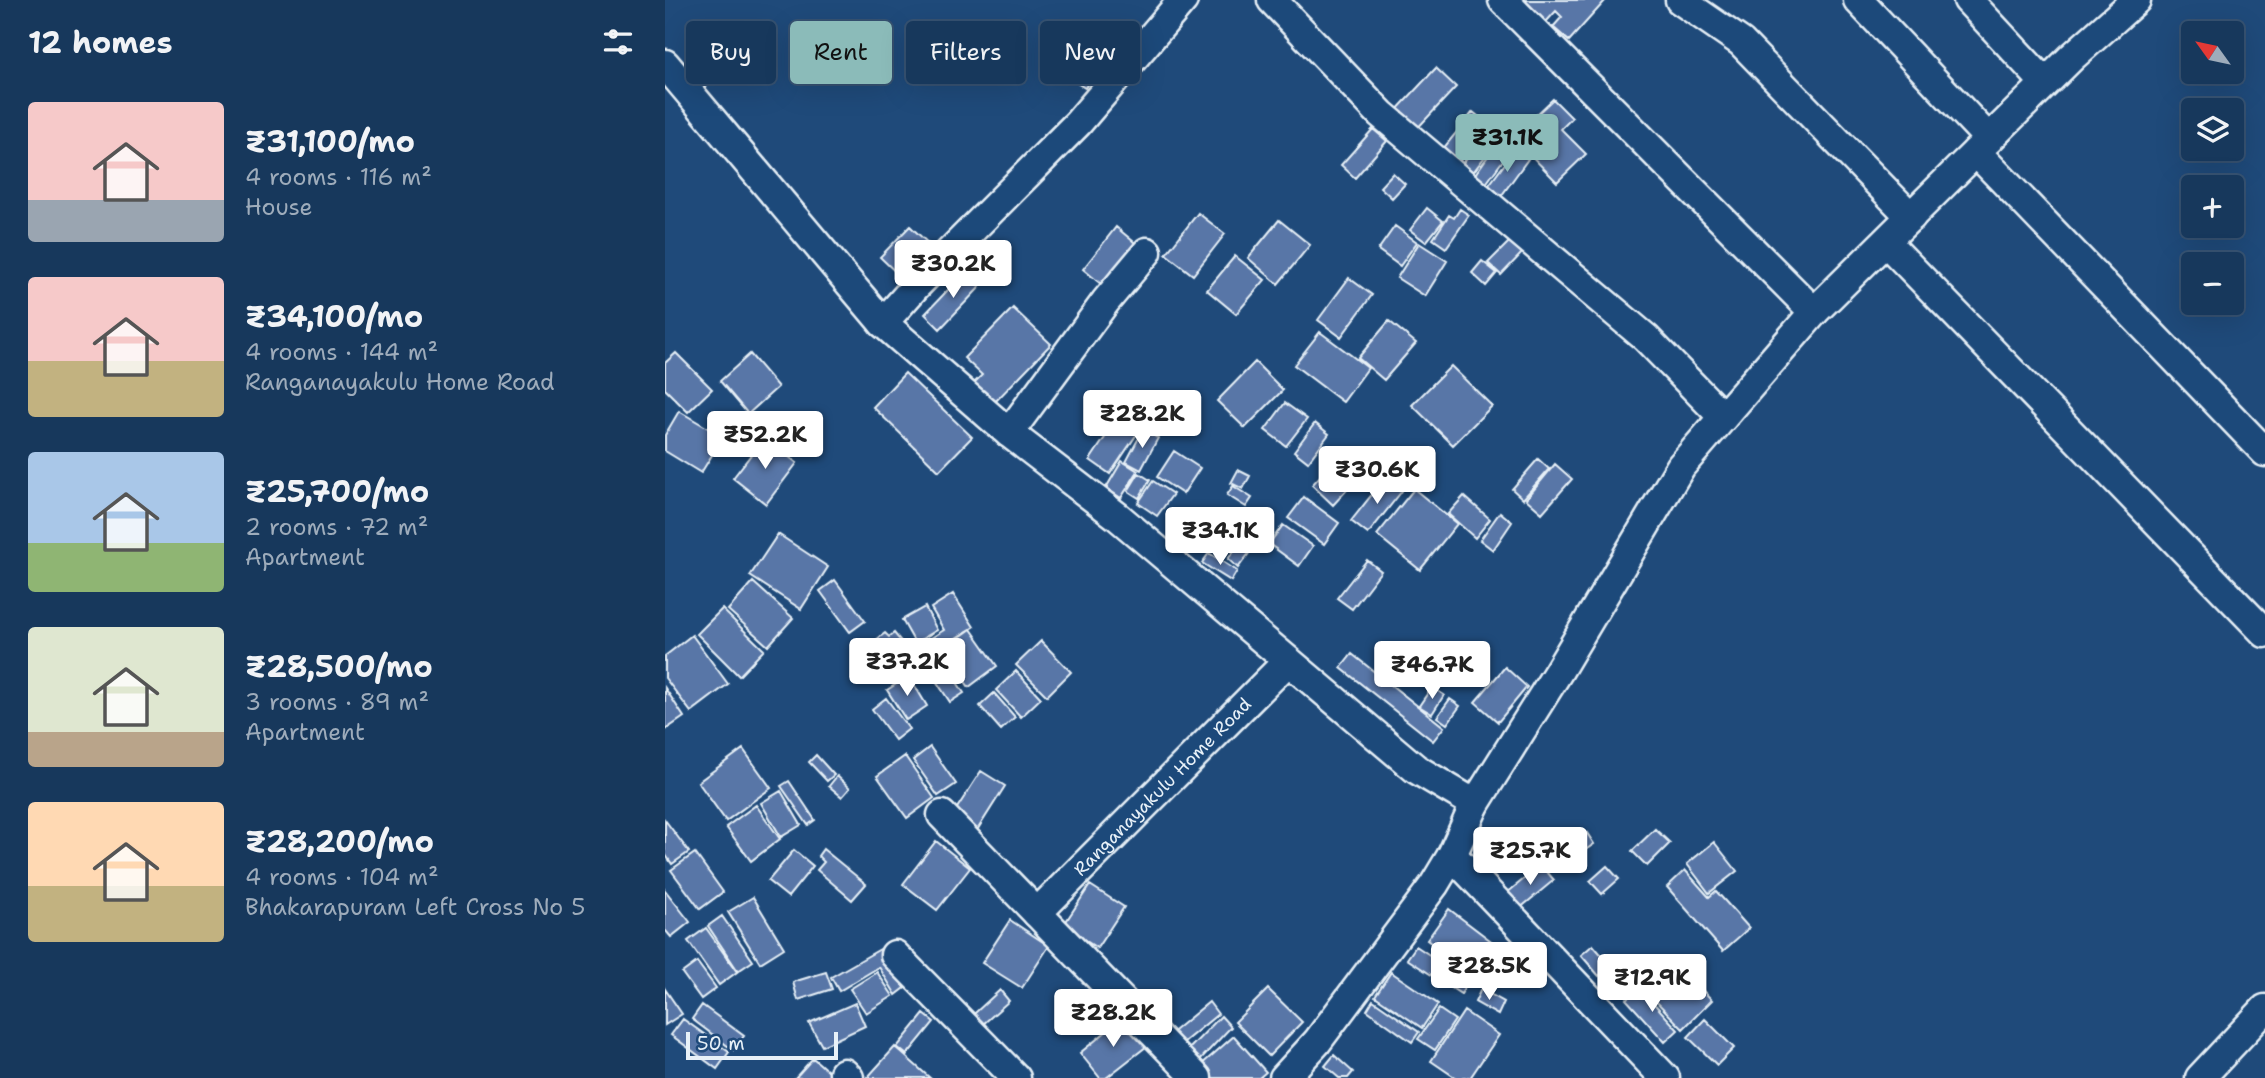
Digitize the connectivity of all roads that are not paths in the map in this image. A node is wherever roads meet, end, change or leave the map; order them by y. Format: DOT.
graph roads {
  1 [pos="1183,0"];
  2 [pos="1272,0"];
  3 [pos="1503,0"];
  4 [pos="1681,0"];
  5 [pos="1858,0"];
  6 [pos="1968,0"];
  7 [pos="2136,0"];
  8 [pos="665,65"];
  9 [pos="2045,83"];
  10 [pos="1983,146"];
  11 [pos="1911,217"];
  12 [pos="1886,242"];
  13 [pos="1147,252"];
  14 [pos="1814,312"];
  15 [pos="883,323"];
  16 [pos="1723,417"];
  17 [pos="1009,433"];
  18 [pos="2265,452"];
  19 [pos="2265,633"];
  20 [pos="1288,661"];
  21 [pos="1475,804"];
  22 [pos="942,815"];
  23 [pos="1452,855"];
  24 [pos="1037,913"];
  25 [pos="895,955"];
  26 [pos="2265,1009"];
  27 [pos="1016,1078"];
  28 [pos="1197,1078"];
  29 [pos="1284,1078"];
  30 [pos="1665,1078"];
  31 [pos="2200,1078"];
  1 -- 15 [label="street"];
  2 -- 16 [label="street"];
  3 -- 14 [label="street"];
  4 -- 11 [label="street"];
  5 -- 10 [label="street"];
  6 -- 9 [label="street"];
  7 -- 9 [label="street"];
  8 -- 15 [label="street"];
  9 -- 10 [label="street"];
  10 -- 11 [label="street"];
  10 -- 18 [label="street"];
  11 -- 12 [label="street"];
  12 -- 14 [label="street"];
  12 -- 19 [label="street"];
  13 -- 17 [label="street"];
  14 -- 16 [label="street"];
  15 -- 17 [label="street"];
  16 -- 21 [label="street"];
  17 -- 20 [label="street"];
  20 -- 21 [label="street"];
  20 -- 24 [label="street, Ranganayakulu Home Road"];
  21 -- 23 [label="street"];
  22 -- 24 [label="street"];
  23 -- 29 [label="street"];
  23 -- 30 [label="street"];
  24 -- 28 [label="street"];
  25 -- 27 [label="street"];
  26 -- 31 [label="street"];
}
